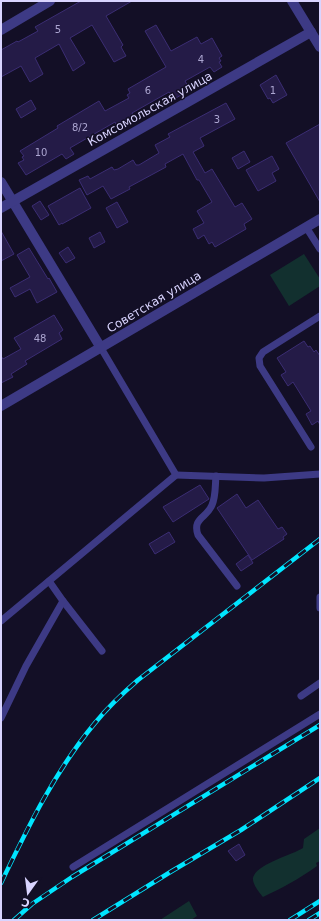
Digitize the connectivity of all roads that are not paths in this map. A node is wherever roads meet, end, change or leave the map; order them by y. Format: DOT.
graph roads {
  1 [pos="50,1"];
  2 [pos="292,1"];
  3 [pos="1,30"];
  4 [pos="311,32"];
  5 [pos="320,47"];
  6 [pos="1,182"];
  7 [pos="12,201"];
  8 [pos="1,208"];
  9 [pos="320,219"];
  10 [pos="306,227"];
  11 [pos="320,249"];
  12 [pos="320,316"];
  13 [pos="101,348"];
  14 [pos="1,406"];
  15 [pos="311,447"];
  16 [pos="320,474"];
  17 [pos="176,475"];
  18 [pos="216,476"];
  19 [pos="49,581"];
  20 [pos="237,586"];
  21 [pos="320,597"];
  22 [pos="63,601"];
  23 [pos="320,608"];
  24 [pos="1,621"];
  25 [pos="102,651"];
  26 [pos="320,683"];
  27 [pos="301,696"];
  28 [pos="320,714"];
  29 [pos="1,718"];
  30 [pos="73,867"];
  1 -- 3 [label="street"];
  2 -- 4 [label="street"];
  4 -- 5 [label="street"];
  4 -- 7 [label="street, Комсомольская улица"];
  6 -- 7 [label="street"];
  7 -- 8 [label="street, Комсомольская улица"];
  7 -- 13 [label="street"];
  9 -- 10 [label="street, Советская улица"];
  10 -- 11 [label="lane"];
  10 -- 13 [label="street, Советская улица"];
  12 -- 15 [label="lane"];
  13 -- 14 [label="street, Советская улица"];
  13 -- 17 [label="lane"];
  16 -- 18 [label="lane"];
  17 -- 18 [label="lane"];
  17 -- 19 [label="lane"];
  18 -- 20 [label="lane"];
  19 -- 22 [label="lane"];
  19 -- 24 [label="lane"];
  21 -- 23 [label="lane"];
  22 -- 25 [label="lane"];
  22 -- 29 [label="lane"];
  26 -- 27 [label="lane"];
  28 -- 30 [label="lane"];
}
